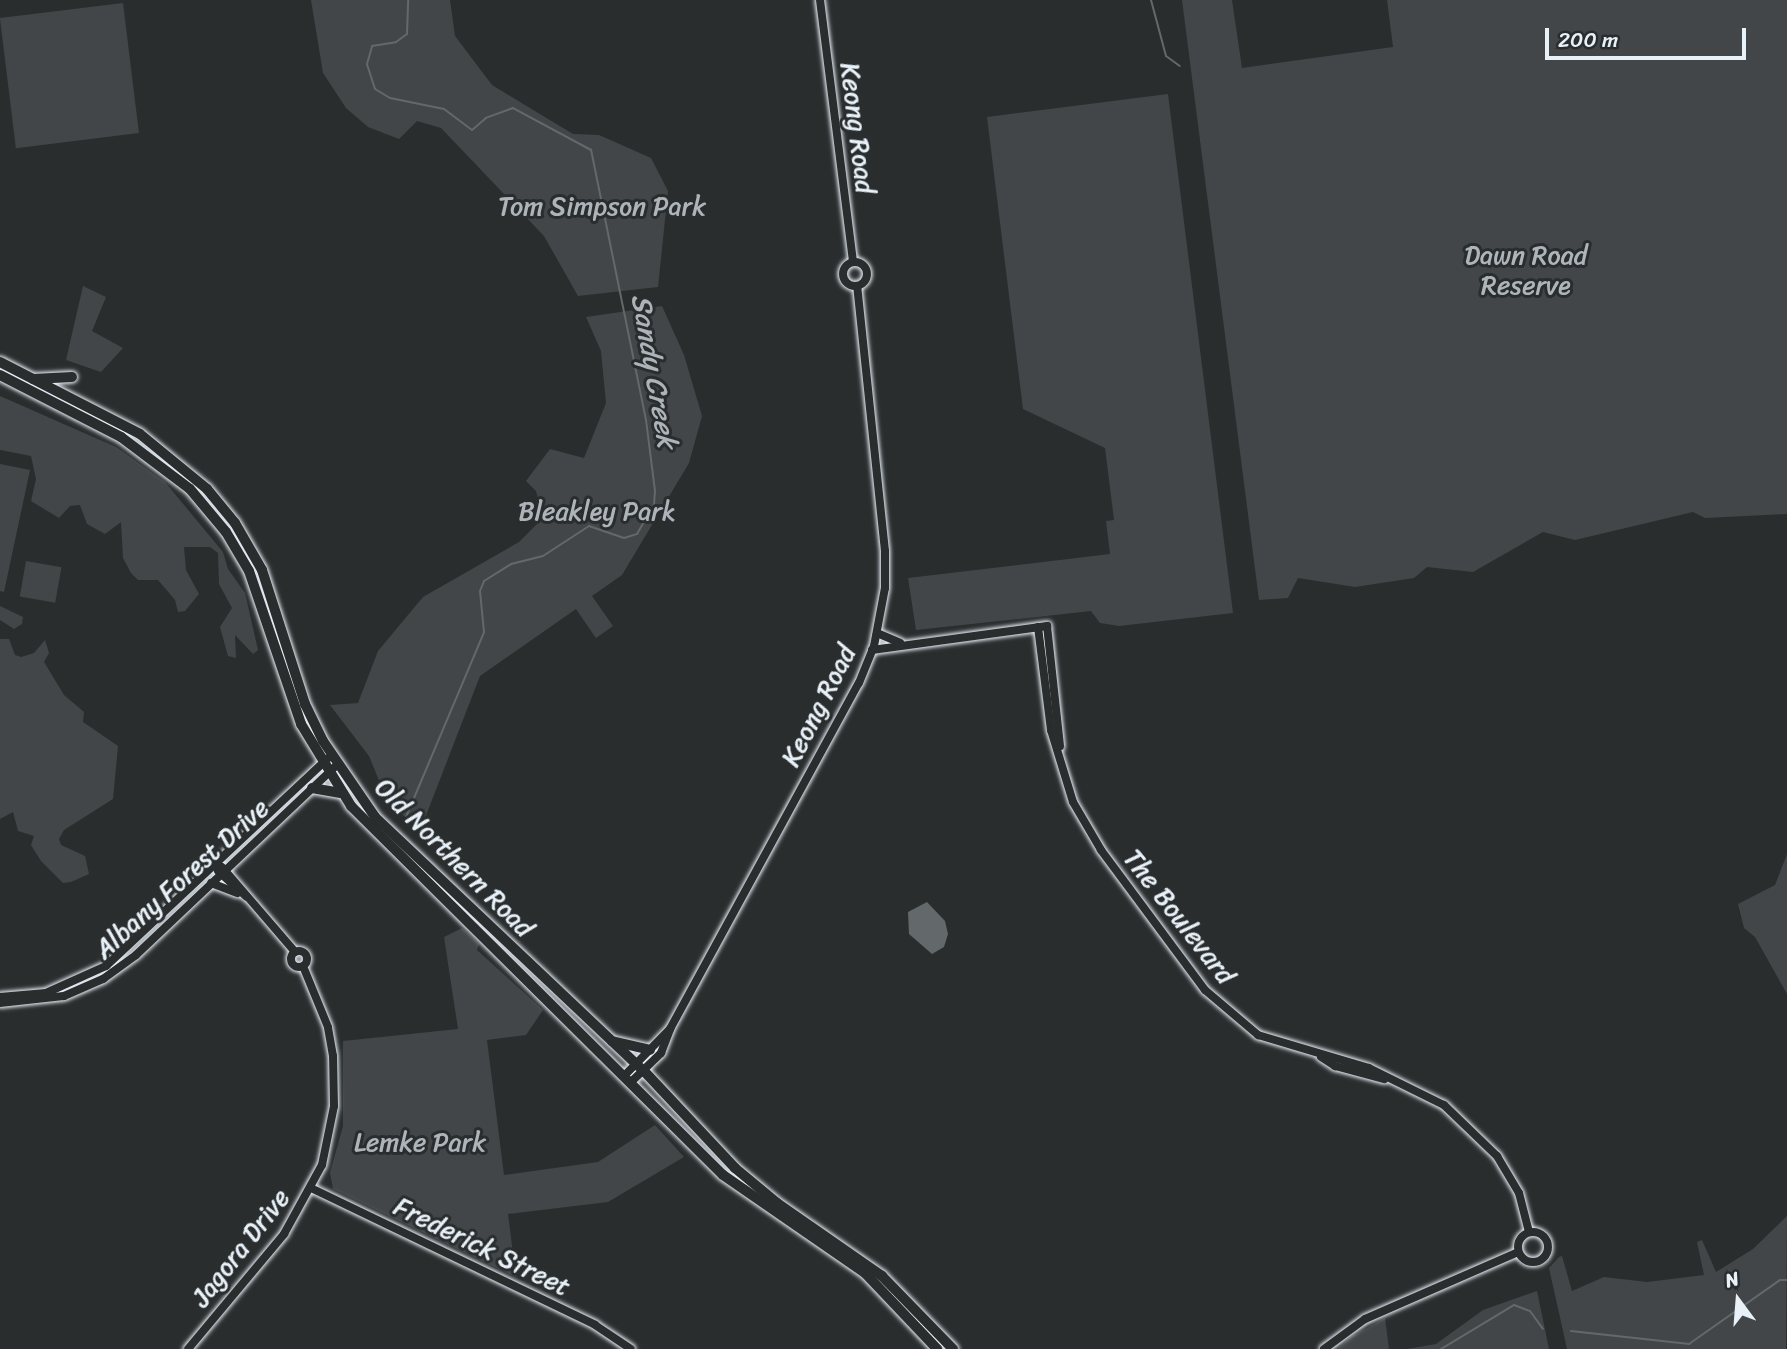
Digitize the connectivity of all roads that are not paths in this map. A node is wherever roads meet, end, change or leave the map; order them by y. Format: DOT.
graph roads {
  1 [pos="820,0"];
  2 [pos="853,262"];
  3 [pos="856,286"];
  4 [pos="0,362"];
  5 [pos="0,375"];
  6 [pos="72,377"];
  7 [pos="33,379"];
  8 [pos="877,633"];
  9 [pos="900,643"];
  10 [pos="872,650"];
  11 [pos="334,761"];
  12 [pos="325,768"];
  13 [pos="312,788"];
  14 [pos="341,793"];
  15 [pos="215,864"];
  16 [pos="223,872"];
  17 [pos="211,883"];
  18 [pos="242,895"];
  19 [pos="0,997"];
  20 [pos="0,1003"];
  21 [pos="670,1030"];
  22 [pos="612,1041"];
  23 [pos="650,1049"];
  24 [pos="640,1068"];
  25 [pos="627,1079"];
  26 [pos="313,1189"];
  27 [pos="1529,1232"];
  28 [pos="1518,1252"];
  29 [pos="188,1349"];
  30 [pos="631,1349"];
  31 [pos="937,1349"];
  32 [pos="953,1349"];
  33 [pos="1324,1349"];
  1 -- 2 [label="street, Keong Road"];
  2 -- 3 [label="street, Keong Road"];
  2 -- 3 [label="street, Keong Road"];
  3 -- 8 [label="street, Keong Road"];
  4 -- 7 [label="highway, Old Northern Road"];
  5 -- 12 [label="highway, Old Northern Road"];
  6 -- 7 [label="highway"];
  7 -- 11 [label="highway, Old Northern Road"];
  8 -- 9 [label="street"];
  8 -- 10 [label="street, Keong Road"];
  9 -- 10 [label="street"];
  9 -- 27 [label="street, The Boulevard"];
  10 -- 21 [label="street, Keong Road"];
  11 -- 12 [label="street, Albany Forest Drive"];
  11 -- 22 [label="highway, Old Northern Road"];
  12 -- 13 [label="street, Albany Forest Drive"];
  12 -- 14 [label="highway, Old Northern Road"];
  12 -- 15 [label="street, Albany Forest Drive"];
  13 -- 14 [label="highway"];
  13 -- 16 [label="street, Albany Forest Drive"];
  14 -- 25 [label="highway, Old Northern Road"];
  15 -- 16 [label="street"];
  15 -- 19 [label="street, Albany Forest Drive"];
  16 -- 17 [label="street, Albany Forest Drive"];
  16 -- 18 [label="street"];
  17 -- 18 [label="street"];
  17 -- 20 [label="street, Albany Forest Drive"];
  18 -- 26 [label="street, Jagora Drive"];
  21 -- 23 [label="street, Keong Road"];
  21 -- 24 [label="street, Keong Road"];
  22 -- 23 [label="highway"];
  22 -- 24 [label="highway, Old Northern Road"];
  23 -- 24 [label="street, Keong Road"];
  24 -- 25 [label="street, Keong Road"];
  24 -- 32 [label="highway, Old Northern Road"];
  25 -- 31 [label="highway, Old Northern Road"];
  26 -- 29 [label="street, Jagora Drive"];
  26 -- 30 [label="street, Frederick Street"];
  27 -- 28 [label="street"];
  27 -- 28 [label="street, The Boulevard"];
  28 -- 33 [label="street, The Boulevard"];
}
